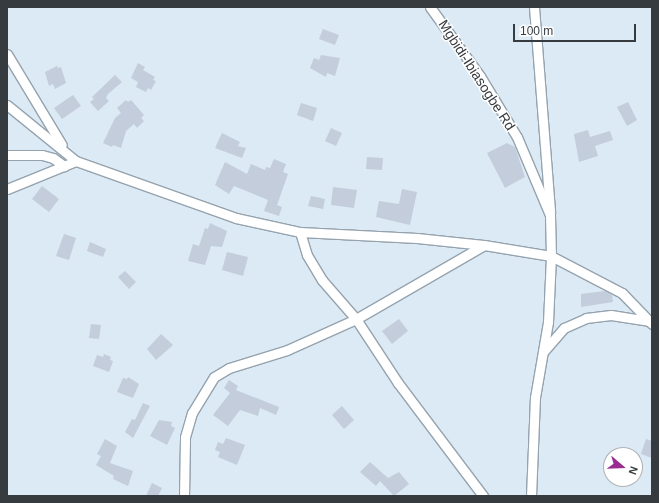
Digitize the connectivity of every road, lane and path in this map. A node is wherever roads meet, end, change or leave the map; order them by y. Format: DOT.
graph roads {
  1 [pos="430,7"];
  2 [pos="534,7"];
  3 [pos="7,54"];
  4 [pos="7,105"];
  5 [pos="66,152"];
  6 [pos="7,155"];
  7 [pos="76,161"];
  8 [pos="64,166"];
  9 [pos="7,189"];
  10 [pos="550,215"];
  11 [pos="300,232"];
  12 [pos="484,245"];
  13 [pos="551,256"];
  14 [pos="356,319"];
  15 [pos="650,322"];
  16 [pos="543,352"];
  17 [pos="184,496"];
  18 [pos="483,496"];
  19 [pos="531,496"];
  1 -- 10 [label="street, Mgbidi-Ibiasogbe Rd"];
  2 -- 10 [label="street"];
  3 -- 5 [label="street"];
  4 -- 5 [label="street"];
  5 -- 7 [label="street"];
  6 -- 8 [label="street"];
  7 -- 8 [label="street"];
  7 -- 11 [label="street"];
  8 -- 9 [label="street"];
  10 -- 13 [label="street, Mgbidi-Ibiasogbe Rd"];
  11 -- 12 [label="street"];
  11 -- 14 [label="street"];
  12 -- 13 [label="street"];
  12 -- 14 [label="street"];
  13 -- 15 [label="street"];
  13 -- 16 [label="street, Mgbidi-Ibiasogbe Rd"];
  14 -- 17 [label="street"];
  14 -- 18 [label="street"];
  15 -- 16 [label="street"];
  16 -- 19 [label="street, Mgbidi-Ibiasogbe Rd"];
}
